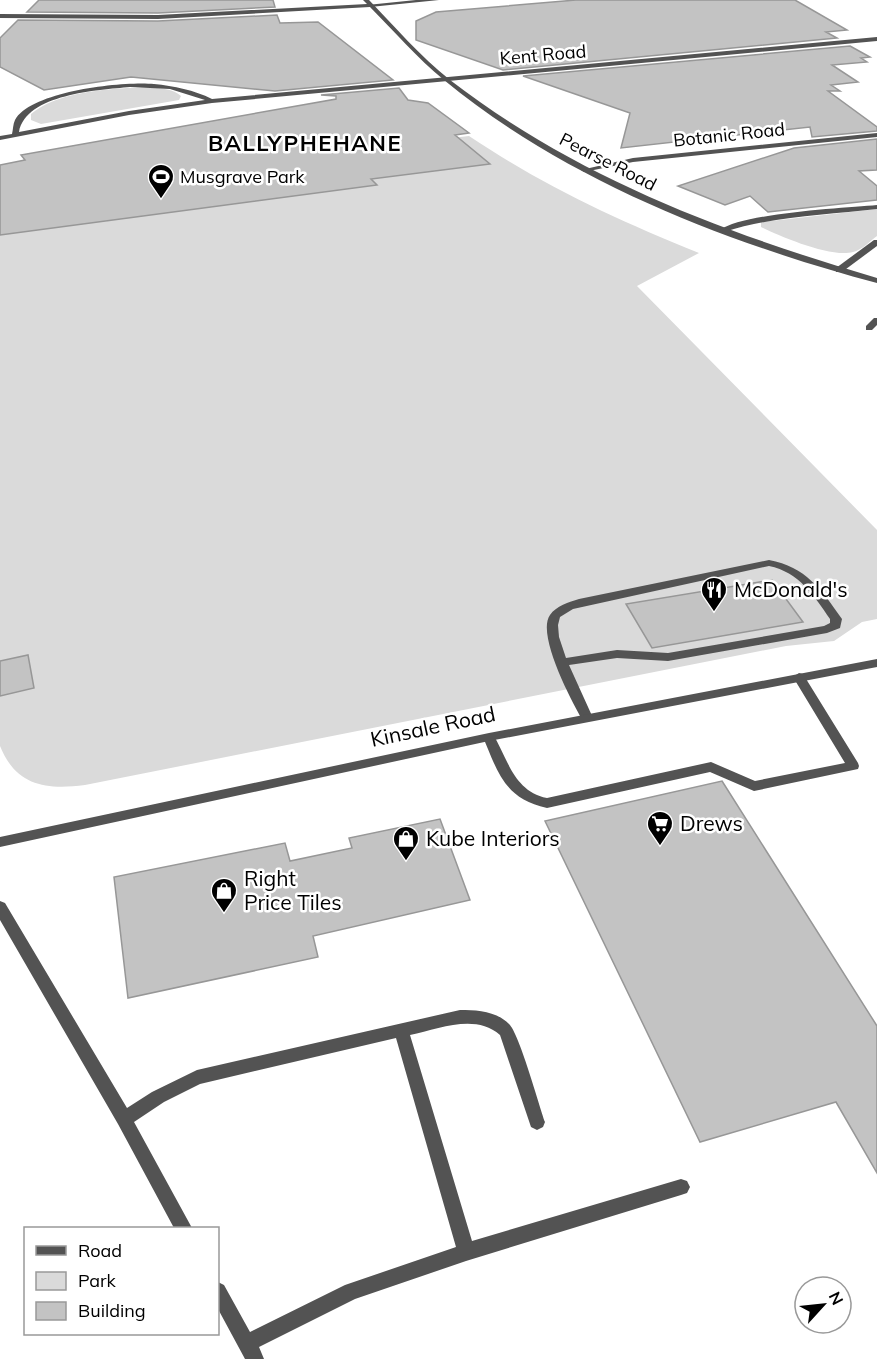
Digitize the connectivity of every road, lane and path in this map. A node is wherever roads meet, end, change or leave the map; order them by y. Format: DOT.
graph roads {
  1 [pos="436,0"];
  2 [pos="368,2"];
  3 [pos="0,16"];
  4 [pos="877,39"];
  5 [pos="446,79"];
  6 [pos="212,101"];
  7 [pos="15,134"];
  8 [pos="877,135"];
  9 [pos="0,138"];
  10 [pos="584,170"];
  11 [pos="877,207"];
  12 [pos="724,230"];
  13 [pos="877,242"];
  14 [pos="839,270"];
  15 [pos="877,281"];
  16 [pos="877,320"];
  17 [pos="869,328"];
  18 [pos="562,662"];
  19 [pos="877,663"];
  20 [pos="799,677"];
  21 [pos="587,718"];
  22 [pos="489,737"];
  23 [pos="0,842"];
  24 [pos="0,907"];
  25 [pos="400,1030"];
  26 [pos="124,1119"];
  27 [pos="537,1122"];
  28 [pos="681,1186"];
  29 [pos="182,1227"];
  30 [pos="466,1252"];
  31 [pos="219,1293"];
  32 [pos="250,1351"];
  1 -- 2 [label="street"];
  2 -- 3 [label="street"];
  2 -- 5 [label="street, Pearse Road"];
  4 -- 5 [label="street, Kent Road"];
  5 -- 6 [label="street, Kent Road"];
  5 -- 10 [label="street, Pearse Road"];
  6 -- 7 [label="street, Kent Road"];
  6 -- 7 [label="street, Kent Road"];
  7 -- 9 [label="street, Kent Road"];
  8 -- 10 [label="street, Botanic Road"];
  10 -- 12 [label="street, Pearse Road"];
  11 -- 12 [label="street"];
  12 -- 14 [label="street, Pearse Road"];
  13 -- 14 [label="street"];
  14 -- 15 [label="street, Pearse Road"];
  16 -- 17 [label="street"];
  18 -- 18 [label="street"];
  18 -- 21 [label="street"];
  19 -- 20 [label="street, Kinsale Road"];
  20 -- 21 [label="street, Kinsale Road"];
  20 -- 22 [label="street"];
  21 -- 22 [label="street, Kinsale Road"];
  22 -- 23 [label="street, Kinsale Road"];
  24 -- 26 [label="street"];
  25 -- 26 [label="street"];
  25 -- 27 [label="street"];
  25 -- 30 [label="street"];
  26 -- 29 [label="street"];
  28 -- 30 [label="street"];
  30 -- 32 [label="street"];
  31 -- 32 [label="street"];
}
